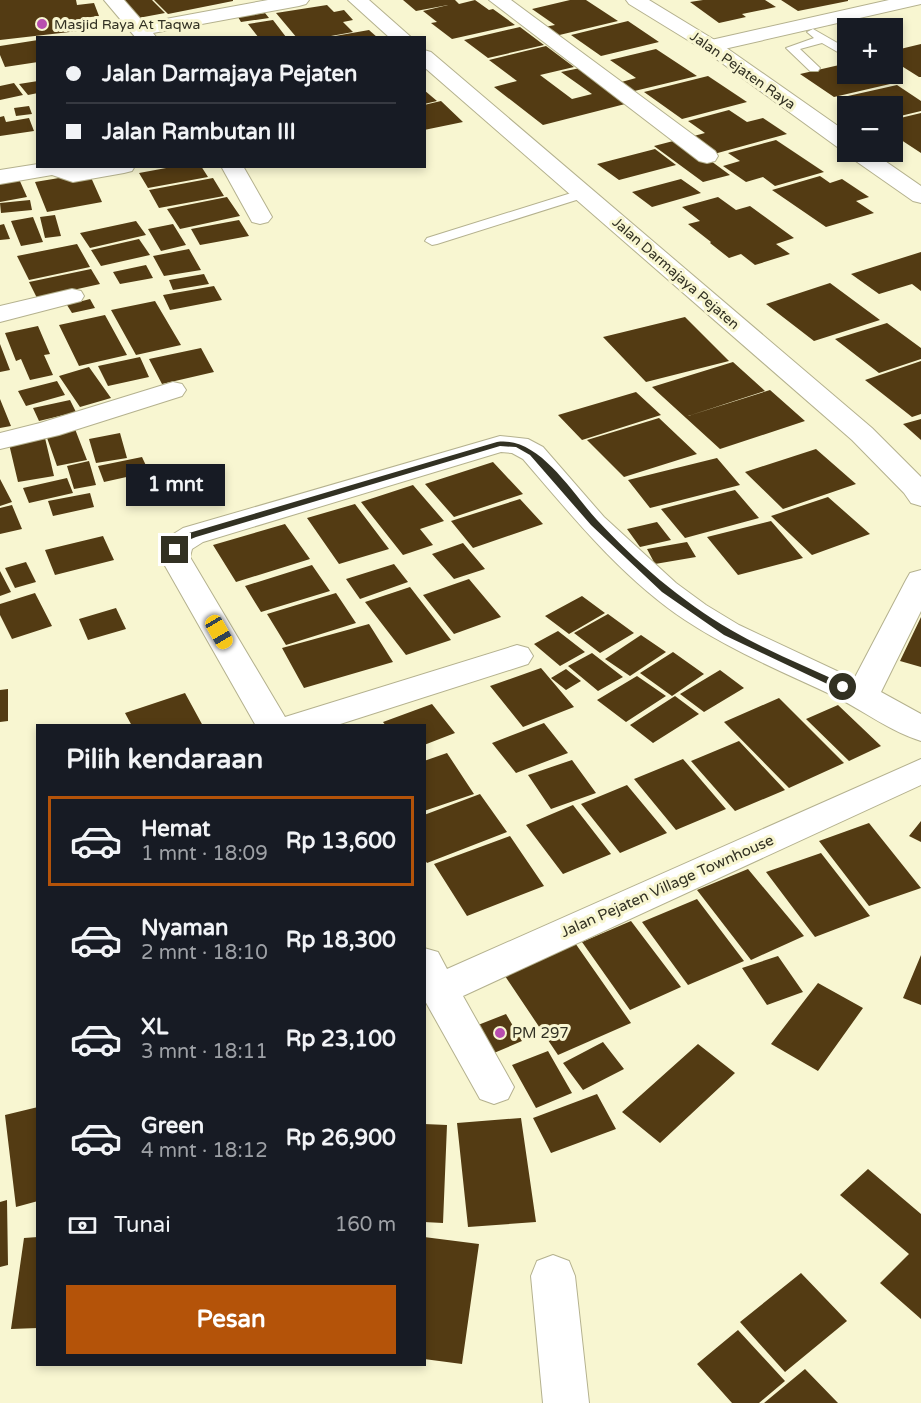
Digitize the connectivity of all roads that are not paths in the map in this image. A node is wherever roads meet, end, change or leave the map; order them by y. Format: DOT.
graph roads {
  1 [pos="114,0"];
  2 [pos="299,0"];
  3 [pos="358,0"];
  4 [pos="499,0"];
  5 [pos="636,0"];
  6 [pos="912,0"];
  7 [pos="921,7"];
  8 [pos="804,25"];
  9 [pos="144,33"];
  10 [pos="400,36"];
  11 [pos="824,39"];
  12 [pos="711,46"];
  13 [pos="837,48"];
  14 [pos="426,59"];
  15 [pos="814,68"];
  16 [pos="837,136"];
  17 [pos="707,156"];
  18 [pos="872,162"];
  19 [pos="54,168"];
  20 [pos="54,168"];
  21 [pos="114,168"];
  22 [pos="233,168"];
  23 [pos="0,177"];
  24 [pos="584,193"];
  25 [pos="921,196"];
  26 [pos="260,217"];
  27 [pos="432,241"];
  28 [pos="72,296"];
  29 [pos="0,314"];
  30 [pos="173,390"];
  31 [pos="0,441"];
  32 [pos="921,497"];
  33 [pos="921,580"];
  34 [pos="517,656"];
  35 [pos="862,696"];
  36 [pos="272,724"];
  37 [pos="302,724"];
  38 [pos="921,729"];
  39 [pos="921,771"];
  40 [pos="433,976"];
  41 [pos="494,1087"];
  42 [pos="553,1276"];
  43 [pos="566,1403"];
  1 -- 9 [label="street"];
  2 -- 9 [label="street"];
  3 -- 10 [label="street"];
  4 -- 17 [label="street"];
  5 -- 12 [label="street, Jalan Pejaten Raya"];
  6 -- 7 [label="street"];
  6 -- 8 [label="street"];
  8 -- 11 [label="lane"];
  8 -- 12 [label="street"];
  11 -- 13 [label="lane"];
  11 -- 15 [label="lane"];
  12 -- 16 [label="street, Jalan Pejaten Raya"];
  14 -- 24 [label="street, Jalan Darmajaya Pejaten"];
  18 -- 25 [label="street"];
  19 -- 23 [label="street"];
  20 -- 21 [label="street"];
  22 -- 26 [label="street"];
  24 -- 27 [label="lane"];
  24 -- 32 [label="street, Jalan Darmajaya Pejaten"];
  28 -- 29 [label="street"];
  30 -- 31 [label="street"];
  33 -- 35 [label="street"];
  34 -- 37 [label="street"];
  35 -- 36 [label="street"];
  35 -- 38 [label="street"];
  39 -- 40 [label="street, Jalan Pejaten Village Townhouse"];
  40 -- 41 [label="street"];
  42 -- 43 [label="street"];
}
